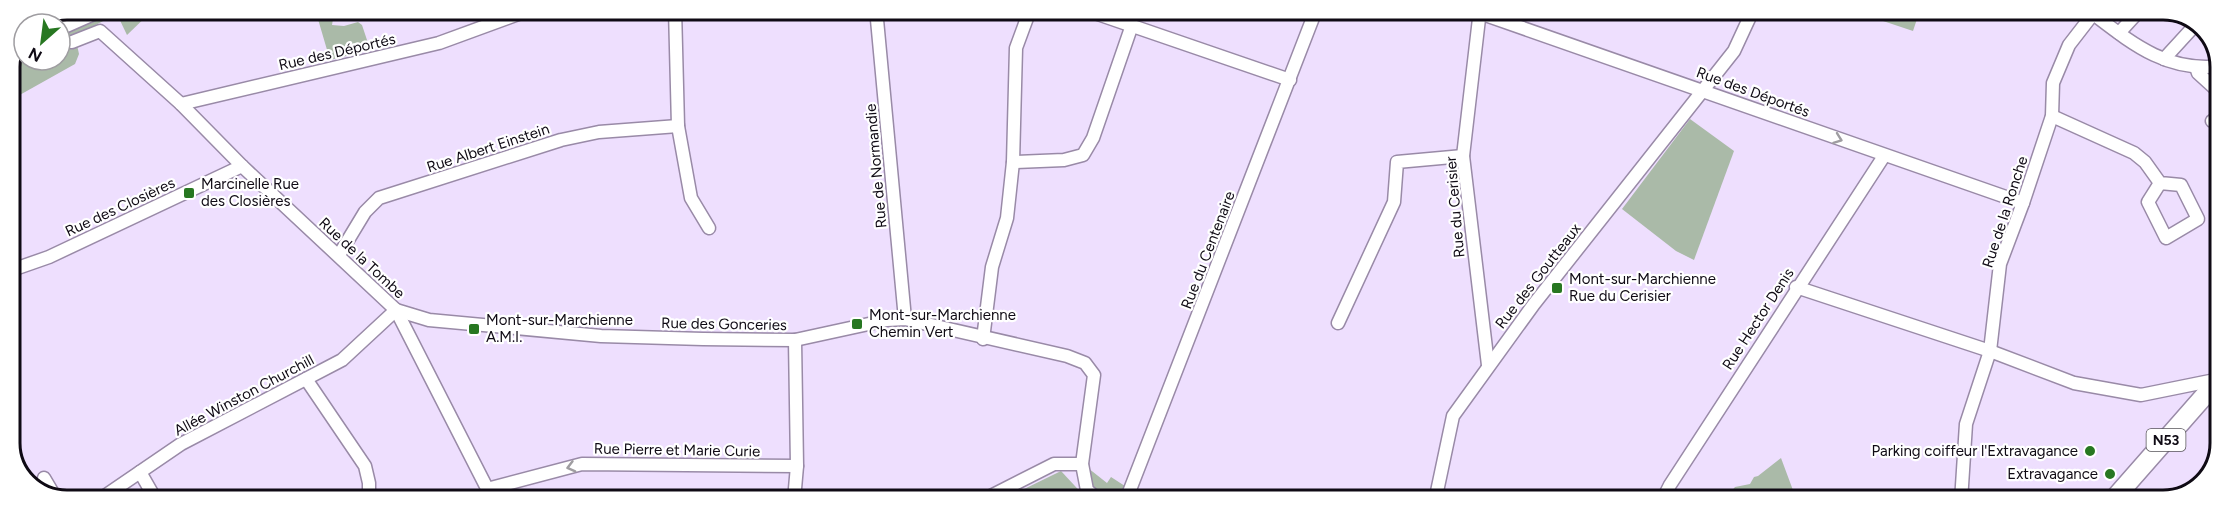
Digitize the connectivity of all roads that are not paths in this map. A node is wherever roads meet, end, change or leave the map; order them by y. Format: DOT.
graph roads {
  1 [pos="502,20"];
  2 [pos="675,20"];
  3 [pos="877,20"];
  4 [pos="1026,20"];
  5 [pos="1117,20"];
  6 [pos="1312,20"];
  7 [pos="1476,20"];
  8 [pos="1503,20"];
  9 [pos="1748,20"];
  10 [pos="2085,20"];
  11 [pos="2101,20"];
  12 [pos="2131,20"];
  13 [pos="1132,25"];
  14 [pos="2192,29"];
  15 [pos="2119,33"];
  16 [pos="72,42"];
  17 [pos="2164,59"];
  18 [pos="2210,66"];
  19 [pos="2196,67"];
  20 [pos="1290,80"];
  21 [pos="2210,84"];
  22 [pos="1704,90"];
  23 [pos="181,104"];
  24 [pos="2052,116"];
  25 [pos="678,126"];
  26 [pos="1463,156"];
  27 [pos="1884,156"];
  28 [pos="1013,162"];
  29 [pos="242,166"];
  30 [pos="2160,183"];
  31 [pos="2024,203"];
  32 [pos="709,228"];
  33 [pos="339,255"];
  34 [pos="20,267"];
  35 [pos="1796,287"];
  36 [pos="396,310"];
  37 [pos="905,319"];
  38 [pos="1338,324"];
  39 [pos="983,339"];
  40 [pos="795,340"];
  41 [pos="1990,351"];
  42 [pos="1488,365"];
  43 [pos="306,380"];
  44 [pos="2210,381"];
  45 [pos="2210,390"];
  46 [pos="1082,464"];
  47 [pos="797,466"];
  48 [pos="140,472"];
  49 [pos="44,478"];
  50 [pos="49,487"];
  51 [pos="114,490"];
  52 [pos="150,490"];
  53 [pos="369,490"];
  54 [pos="487,490"];
  55 [pos="505,490"];
  56 [pos="795,490"];
  57 [pos="1003,490"];
  58 [pos="1087,490"];
  59 [pos="1134,490"];
  60 [pos="1438,490"];
  61 [pos="1668,490"];
  62 [pos="1962,490"];
  63 [pos="2122,490"];
  1 -- 23 [label="street, Rue des Déportés"];
  2 -- 25 [label="street"];
  3 -- 37 [label="street, Rue de Normandie"];
  4 -- 28 [label="street"];
  5 -- 13 [label="street"];
  6 -- 20 [label="street, Rue du Centenaire"];
  7 -- 26 [label="street, Rue du Cerisier"];
  8 -- 22 [label="street, Rue des Déportés"];
  9 -- 22 [label="street, Rue des Goutteaux"];
  10 -- 24 [label="street, Rue de la Ronche"];
  11 -- 15 [label="street"];
  12 -- 15 [label="street"];
  13 -- 20 [label="street"];
  13 -- 28 [label="street"];
  14 -- 17 [label="street"];
  15 -- 17 [label="street"];
  16 -- 23 [label="street, Rue de la Tombe"];
  17 -- 19 [label="street"];
  18 -- 19 [label="street"];
  19 -- 21 [label="street"];
  20 -- 59 [label="street, Rue du Centenaire"];
  22 -- 27 [label="street, Rue des Déportés, one-way"];
  22 -- 42 [label="street, Rue des Goutteaux"];
  23 -- 29 [label="street, Rue de la Tombe"];
  24 -- 30 [label="street"];
  24 -- 31 [label="street, Rue de la Ronche"];
  25 -- 32 [label="street"];
  25 -- 33 [label="street, Rue Albert Einstein"];
  26 -- 38 [label="street"];
  26 -- 42 [label="street, Rue du Cerisier"];
  27 -- 31 [label="street, Rue des Déportés"];
  27 -- 35 [label="street, Rue Hector Denis"];
  28 -- 39 [label="street"];
  29 -- 33 [label="street, Rue de la Tombe"];
  29 -- 34 [label="street, Rue des Closières"];
  30 -- 30 [label="street"];
  31 -- 41 [label="street, Rue de la Ronche"];
  33 -- 36 [label="street, Rue de la Tombe"];
  35 -- 41 [label="street"];
  35 -- 61 [label="street, Rue Hector Denis"];
  36 -- 40 [label="street, Rue des Gonceries"];
  36 -- 43 [label="street, Allée Winston Churchill"];
  36 -- 54 [label="street, Rue de la Tombe"];
  37 -- 39 [label="street, Rue des Gonceries"];
  37 -- 40 [label="street, Rue des Gonceries"];
  39 -- 46 [label="street, Rue des Gonceries"];
  40 -- 47 [label="street"];
  41 -- 44 [label="street"];
  41 -- 62 [label="street, Rue de la Ronche"];
  42 -- 60 [label="street, Rue des Goutteaux"];
  43 -- 48 [label="street, Allée Winston Churchill"];
  43 -- 53 [label="street"];
  45 -- 63 [label="main road, N53"];
  46 -- 57 [label="street"];
  46 -- 58 [label="street"];
  47 -- 55 [label="street, Rue Pierre et Marie Curie, one-way"];
  47 -- 56 [label="street"];
  48 -- 51 [label="street, Allée Winston Churchill"];
  48 -- 52 [label="street"];
  49 -- 50 [label="street"];
}
